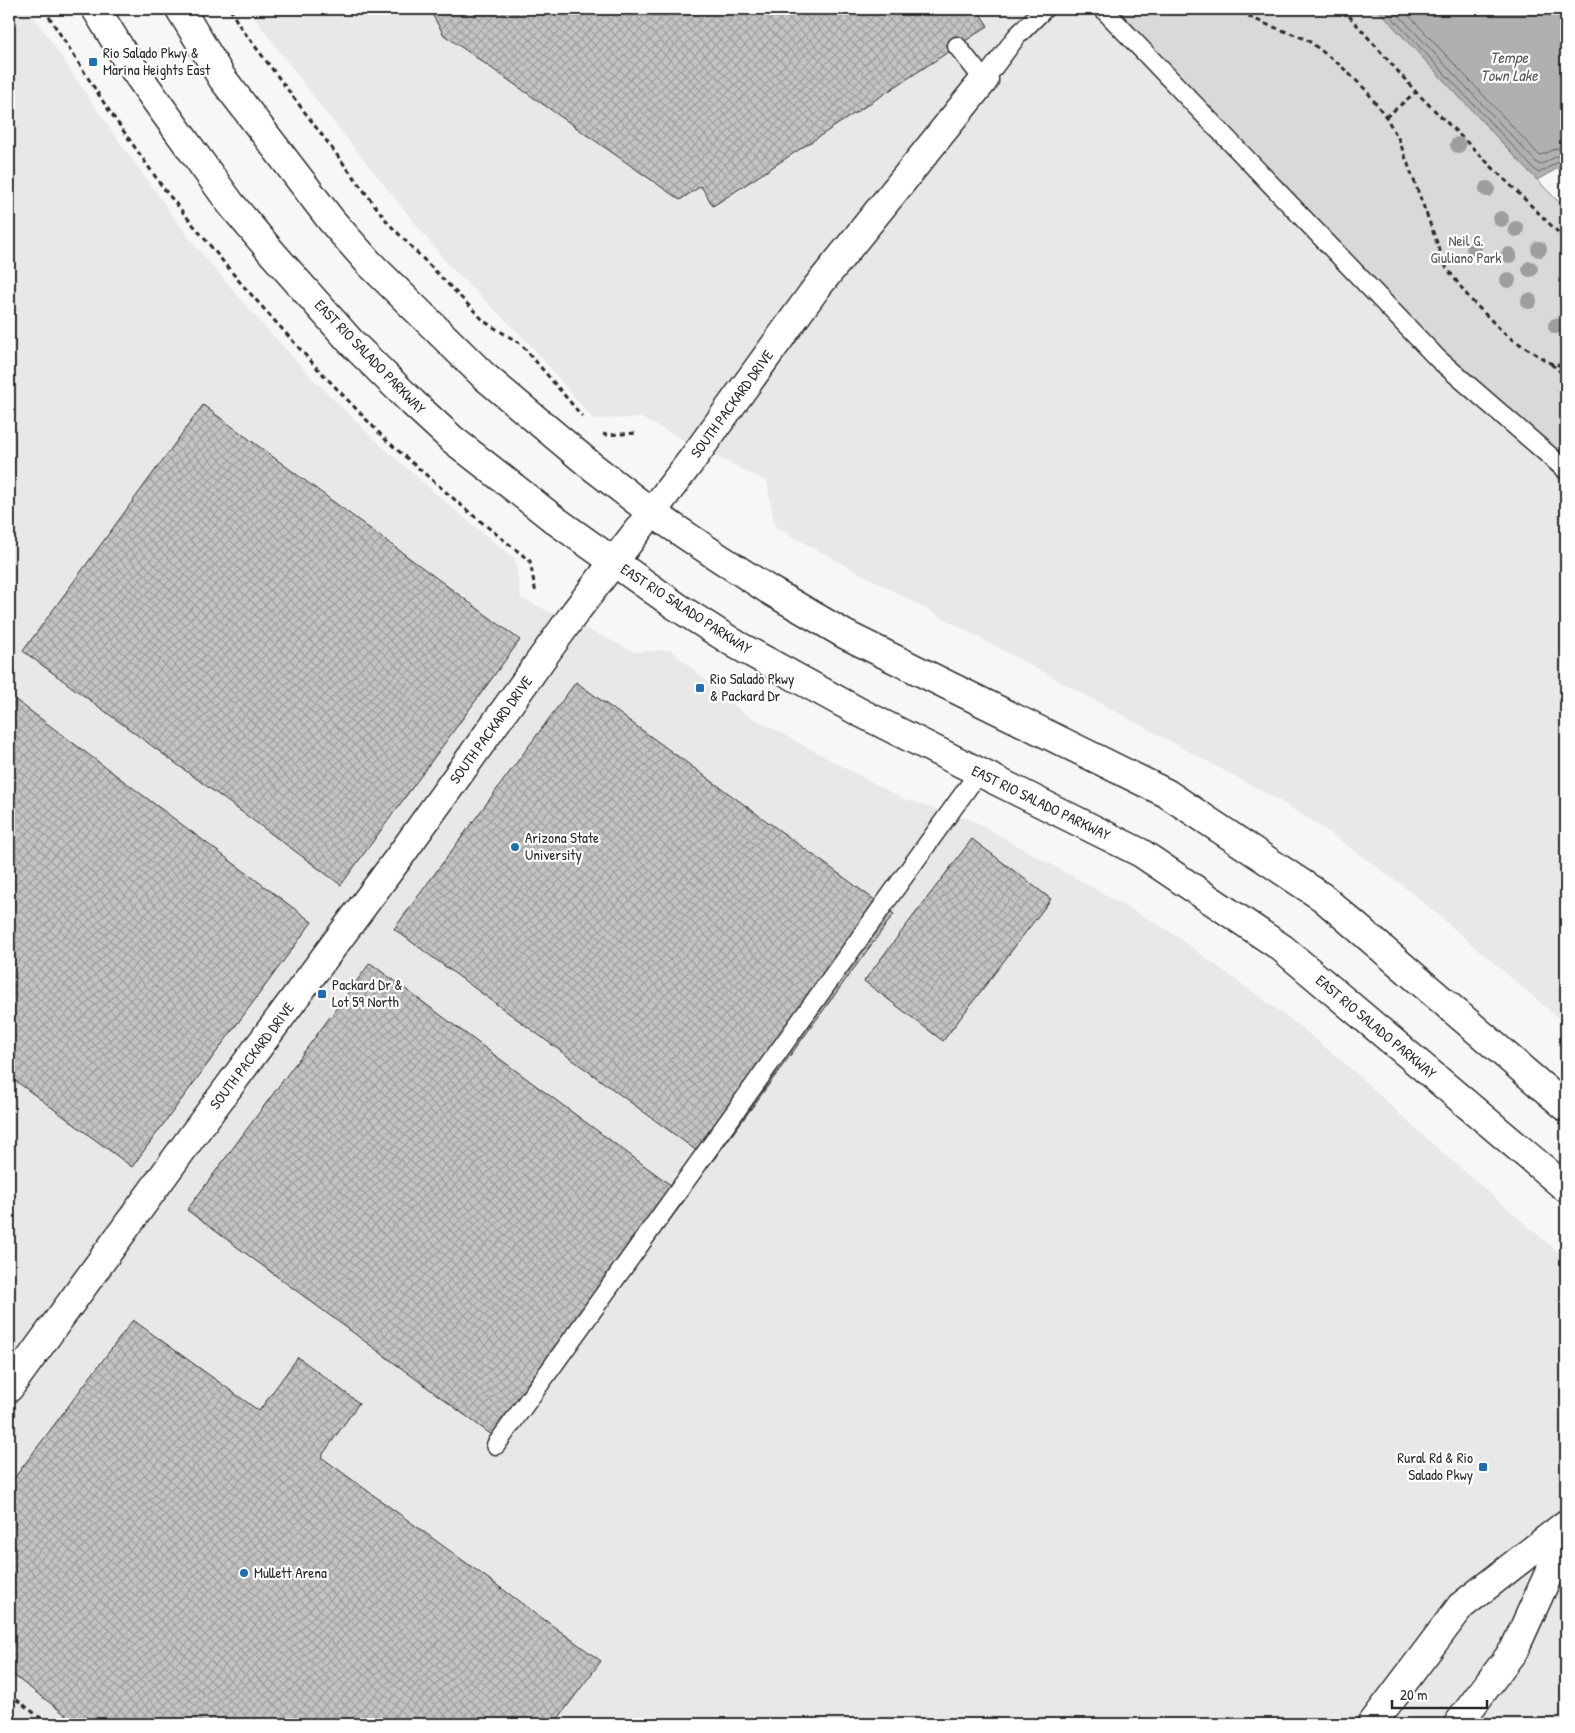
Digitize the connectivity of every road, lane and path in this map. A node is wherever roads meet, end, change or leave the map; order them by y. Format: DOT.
graph roads {
  1 [pos="96,9"];
  2 [pos="180,9"];
  3 [pos="230,9"];
  4 [pos="1044,9"];
  5 [pos="1103,9"];
  6 [pos="1232,9"];
  7 [pos="1342,9"];
  8 [pos="956,46"];
  9 [pos="984,80"];
  10 [pos="1416,92"];
  11 [pos="1386,117"];
  12 [pos="1566,240"];
  13 [pos="1550,363"];
  14 [pos="1566,367"];
  15 [pos="1566,376"];
  16 [pos="584,418"];
  17 [pos="598,430"];
  18 [pos="637,433"];
  19 [pos="1566,470"];
  20 [pos="651,512"];
  21 [pos="613,561"];
  22 [pos="979,772"];
  23 [pos="1566,1107"];
  24 [pos="1566,1188"];
  25 [pos="9,1388"];
  26 [pos="496,1445"];
  27 [pos="1566,1524"];
  28 [pos="1566,1536"];
  29 [pos="9,1694"];
  30 [pos="50,1724"];
  31 [pos="1372,1724"];
  32 [pos="1458,1724"];
  1 -- 21 [label="main road, EAST RIO SALADO PARKWAY"];
  2 -- 20 [label="main road"];
  3 -- 16 [label="path"];
  4 -- 9 [label="lane"];
  5 -- 19 [label="lane"];
  6 -- 11 [label="path"];
  7 -- 10 [label="path"];
  8 -- 9 [label="lane"];
  9 -- 20 [label="main road, SOUTH PACKARD DRIVE"];
  10 -- 11 [label="path"];
  10 -- 12 [label="path"];
  11 -- 13 [label="path"];
  13 -- 14 [label="path"];
  13 -- 15 [label="path"];
  17 -- 18 [label="path"];
  20 -- 21 [label="main road, SOUTH PACKARD DRIVE"];
  20 -- 23 [label="main road"];
  21 -- 22 [label="main road, EAST RIO SALADO PARKWAY"];
  21 -- 25 [label="main road, SOUTH PACKARD DRIVE"];
  22 -- 24 [label="main road, EAST RIO SALADO PARKWAY"];
  22 -- 26 [label="lane"];
  27 -- 31 [label="main road"];
  28 -- 32 [label="main road"];
  29 -- 30 [label="path"];
}
